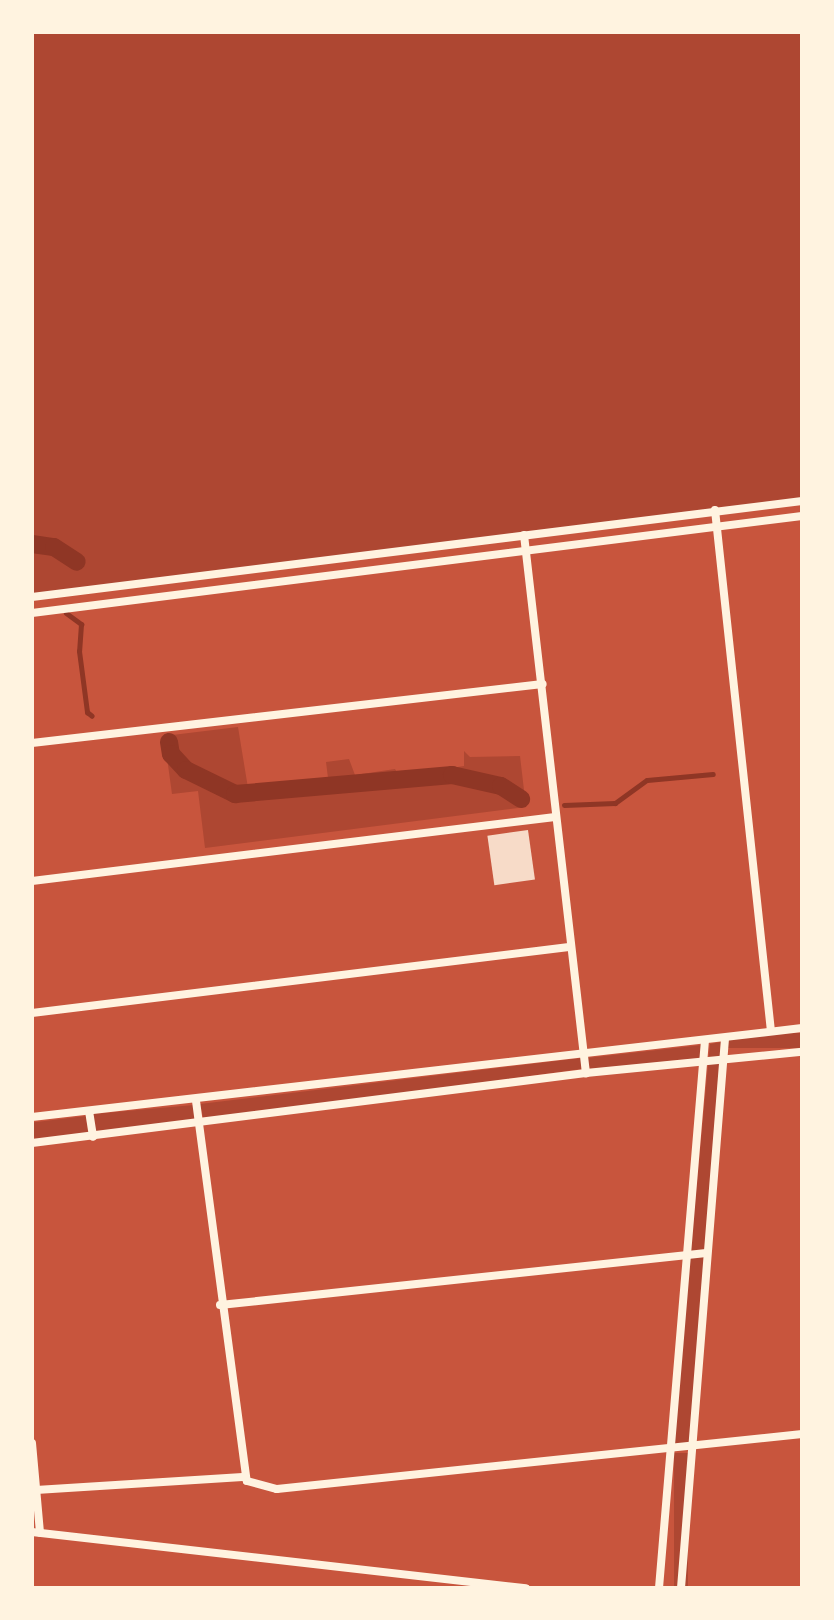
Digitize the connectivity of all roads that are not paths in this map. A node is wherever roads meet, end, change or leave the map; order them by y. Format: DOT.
graph roads {
  1 [pos="802,501"];
  2 [pos="715,510"];
  3 [pos="802,516"];
  4 [pos="717,526"];
  5 [pos="524,535"];
  6 [pos="526,549"];
  7 [pos="32,597"];
  8 [pos="32,613"];
  9 [pos="543,684"];
  10 [pos="32,743"];
  11 [pos="555,817"];
  12 [pos="32,881"];
  13 [pos="569,947"];
  14 [pos="32,1013"];
  15 [pos="802,1028"];
  16 [pos="771,1031"];
  17 [pos="725,1039"];
  18 [pos="705,1040"];
  19 [pos="802,1052"];
  20 [pos="583,1055"];
  21 [pos="724,1060"];
  22 [pos="705,1062"];
  23 [pos="586,1073"];
  24 [pos="196,1101"];
  25 [pos="89,1111"];
  26 [pos="32,1117"];
  27 [pos="200,1126"];
  28 [pos="93,1137"];
  29 [pos="32,1143"];
  30 [pos="706,1253"];
  31 [pos="686,1254"];
  32 [pos="220,1305"];
  33 [pos="802,1434"];
  34 [pos="32,1443"];
  35 [pos="692,1449"];
  36 [pos="669,1450"];
  37 [pos="243,1477"];
  38 [pos="36,1490"];
  39 [pos="36,1532"];
  40 [pos="526,1588"];
  41 [pos="659,1588"];
  42 [pos="681,1588"];
  1 -- 2 [label="street"];
  2 -- 4 [label="street"];
  2 -- 5 [label="street"];
  3 -- 4 [label="street"];
  4 -- 6 [label="street"];
  4 -- 16 [label="street"];
  5 -- 6 [label="street"];
  5 -- 7 [label="street"];
  6 -- 8 [label="street"];
  6 -- 9 [label="street"];
  9 -- 10 [label="street"];
  9 -- 11 [label="street"];
  11 -- 12 [label="street"];
  11 -- 13 [label="street"];
  13 -- 14 [label="street"];
  13 -- 20 [label="street"];
  15 -- 16 [label="street"];
  16 -- 17 [label="street"];
  17 -- 18 [label="street"];
  17 -- 21 [label="street"];
  18 -- 20 [label="street"];
  18 -- 22 [label="street"];
  19 -- 21 [label="street"];
  20 -- 23 [label="street"];
  20 -- 24 [label="street"];
  21 -- 22 [label="street"];
  21 -- 30 [label="street"];
  22 -- 23 [label="street"];
  22 -- 31 [label="street"];
  23 -- 27 [label="street"];
  24 -- 25 [label="street"];
  24 -- 27 [label="street"];
  25 -- 26 [label="street"];
  25 -- 28 [label="street"];
  27 -- 28 [label="street"];
  27 -- 32 [label="street"];
  28 -- 29 [label="street"];
  30 -- 31 [label="street"];
  30 -- 35 [label="street"];
  31 -- 32 [label="street"];
  31 -- 36 [label="street"];
  32 -- 37 [label="street"];
  33 -- 35 [label="street"];
  34 -- 38 [label="street"];
  35 -- 36 [label="street"];
  35 -- 42 [label="street"];
  36 -- 37 [label="street"];
  36 -- 41 [label="street"];
  37 -- 38 [label="street"];
  38 -- 39 [label="street"];
  39 -- 40 [label="street"];
}
